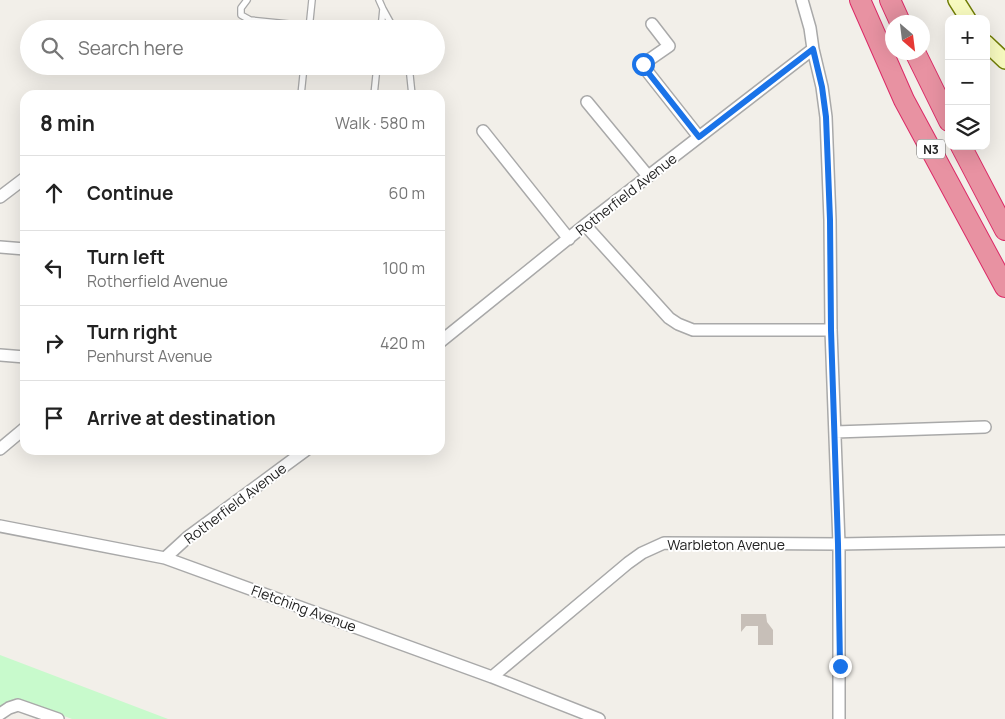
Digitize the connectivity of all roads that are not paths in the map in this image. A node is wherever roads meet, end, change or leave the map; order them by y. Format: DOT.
graph roads {
  1 [pos="248,0"];
  2 [pos="312,0"];
  3 [pos="379,0"];
  4 [pos="802,0"];
  5 [pos="850,0"];
  6 [pos="860,0"];
  7 [pos="890,0"];
  8 [pos="897,0"];
  9 [pos="956,0"];
  10 [pos="383,9"];
  11 [pos="898,15"];
  12 [pos="900,15"];
  13 [pos="965,15"];
  14 [pos="250,20"];
  15 [pos="310,20"];
  16 [pos="382,20"];
  17 [pos="389,20"];
  18 [pos="652,24"];
  19 [pos="990,48"];
  20 [pos="813,49"];
  21 [pos="918,60"];
  22 [pos="1005,61"];
  23 [pos="303,75"];
  24 [pos="376,75"];
  25 [pos="410,75"];
  26 [pos="302,90"];
  27 [pos="375,90"];
  28 [pos="411,90"];
  29 [pos="904,100"];
  30 [pos="587,102"];
  31 [pos="945,113"];
  32 [pos="483,131"];
  33 [pos="699,137"];
  34 [pos="963,150"];
  35 [pos="648,176"];
  36 [pos="20,182"];
  37 [pos="0,197"];
  38 [pos="585,225"];
  39 [pos="1005,230"];
  40 [pos="569,239"];
  41 [pos="0,247"];
  42 [pos="20,249"];
  43 [pos="1005,287"];
  44 [pos="831,330"];
  45 [pos="445,338"];
  46 [pos="0,355"];
  47 [pos="20,357"];
  48 [pos="985,427"];
  49 [pos="20,432"];
  50 [pos="835,432"];
  51 [pos="0,448"];
  52 [pos="299,455"];
  53 [pos="0,526"];
  54 [pos="1005,541"];
  55 [pos="838,544"];
  56 [pos="166,558"];
  57 [pos="492,677"];
  58 [pos="0,714"];
  59 [pos="58,719"];
  60 [pos="599,719"];
  61 [pos="839,719"];
  1 -- 14 [label="lane"];
  2 -- 15 [label="lane"];
  3 -- 10 [label="lane"];
  4 -- 20 [label="street"];
  5 -- 29 [label="highway"];
  6 -- 29 [label="highway, N3"];
  7 -- 11 [label="highway"];
  8 -- 12 [label="highway"];
  9 -- 13 [label="main road"];
  10 -- 16 [label="lane"];
  10 -- 17 [label="lane"];
  18 -- 33 [label="street"];
  19 -- 22 [label="main road"];
  20 -- 33 [label="street, Rotherfield Avenue"];
  20 -- 44 [label="street"];
  21 -- 31 [label="highway, N3"];
  23 -- 26 [label="lane"];
  24 -- 27 [label="lane"];
  25 -- 28 [label="lane"];
  29 -- 43 [label="highway, N3"];
  30 -- 35 [label="street"];
  32 -- 40 [label="street"];
  33 -- 35 [label="street, Rotherfield Avenue"];
  34 -- 39 [label="highway, N3"];
  35 -- 38 [label="street, Rotherfield Avenue"];
  36 -- 37 [label="street"];
  38 -- 40 [label="street, Rotherfield Avenue"];
  38 -- 44 [label="street"];
  40 -- 45 [label="street, Rotherfield Avenue"];
  41 -- 42 [label="street"];
  44 -- 50 [label="street"];
  46 -- 47 [label="street"];
  48 -- 50 [label="street"];
  49 -- 51 [label="street"];
  50 -- 55 [label="street"];
  52 -- 56 [label="street, Rotherfield Avenue"];
  53 -- 56 [label="street, Fletching Avenue"];
  54 -- 55 [label="street, Warbleton Avenue"];
  55 -- 57 [label="street, Warbleton Avenue"];
  55 -- 61 [label="street"];
  56 -- 57 [label="street, Fletching Avenue"];
  57 -- 60 [label="street, Fletching Avenue"];
  58 -- 59 [label="street"];
}
